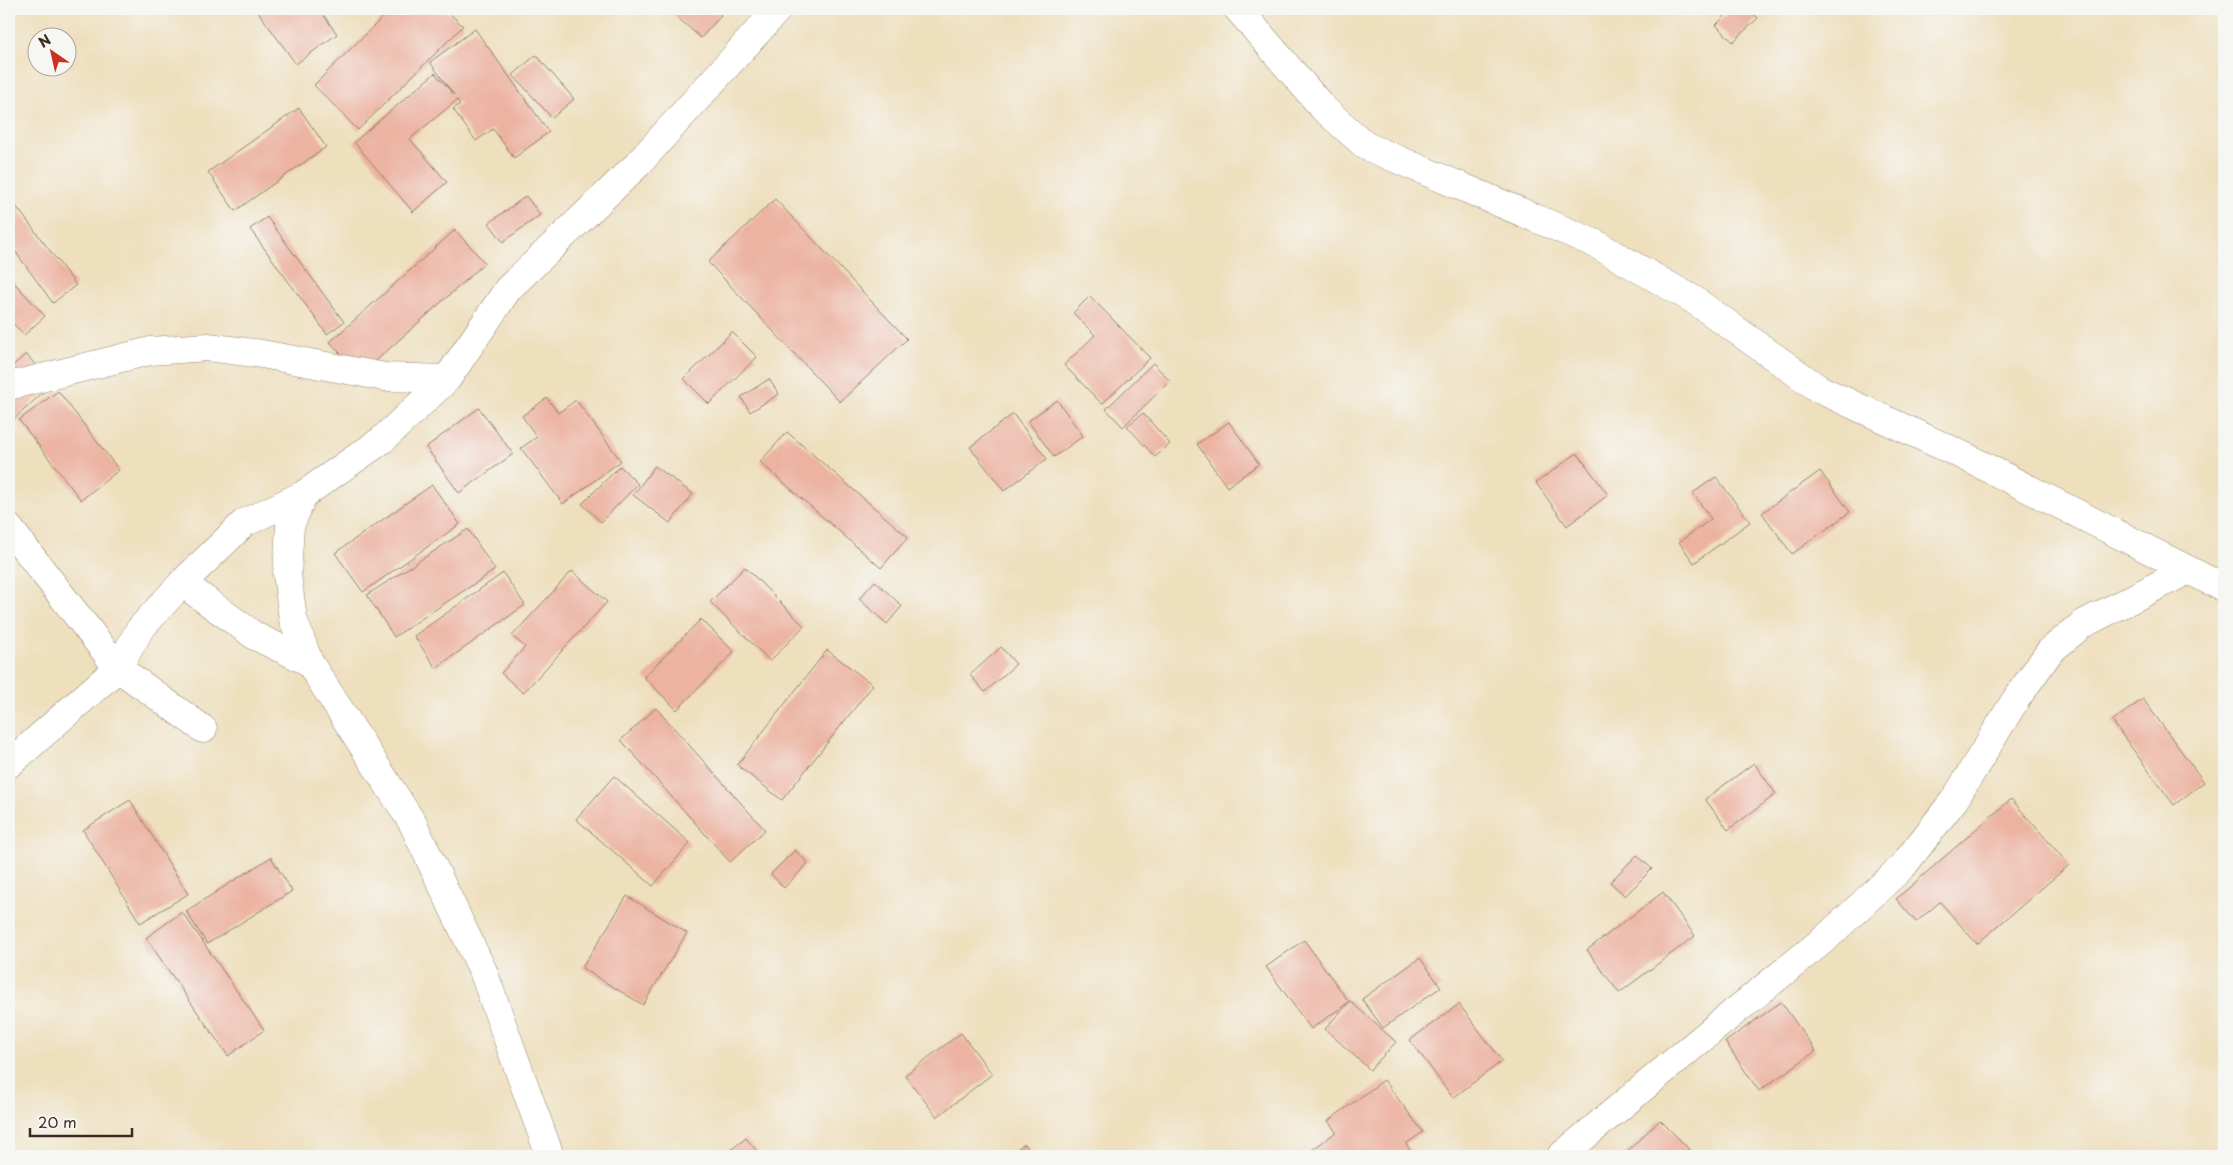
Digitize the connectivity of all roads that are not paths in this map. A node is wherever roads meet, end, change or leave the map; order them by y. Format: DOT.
graph roads {
  1 [pos="778,9"];
  2 [pos="1238,9"];
  3 [pos="446,379"];
  4 [pos="9,386"];
  5 [pos="303,494"];
  6 [pos="9,528"];
  7 [pos="2188,570"];
  8 [pos="182,583"];
  9 [pos="2224,588"];
  10 [pos="309,662"];
  11 [pos="118,668"];
  12 [pos="203,729"];
  13 [pos="9,764"];
  14 [pos="550,1156"];
  15 [pos="1561,1156"];
  1 -- 3 [label="street"];
  2 -- 7 [label="street"];
  3 -- 4 [label="street"];
  3 -- 5 [label="street"];
  5 -- 8 [label="street"];
  5 -- 10 [label="street"];
  6 -- 11 [label="street"];
  7 -- 9 [label="street"];
  7 -- 15 [label="street"];
  8 -- 10 [label="street"];
  8 -- 11 [label="street"];
  10 -- 14 [label="street"];
  11 -- 12 [label="street"];
  11 -- 13 [label="street"];
}
